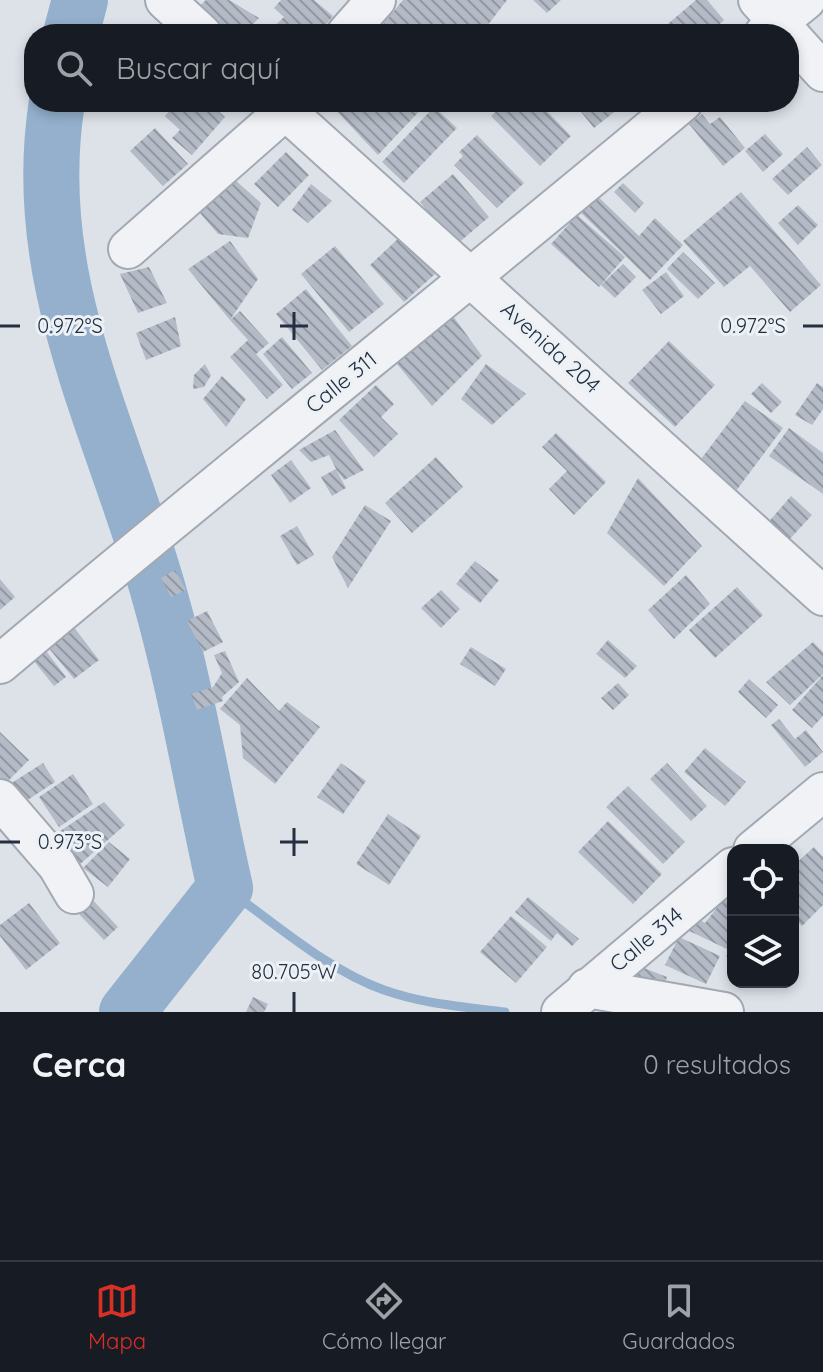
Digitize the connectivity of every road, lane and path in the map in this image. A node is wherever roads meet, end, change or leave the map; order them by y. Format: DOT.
graph roads {
  1 [pos="165,0"];
  2 [pos="376,0"];
  3 [pos="191,24"];
  4 [pos="355,24"];
  5 [pos="799,42"];
  6 [pos="823,72"];
  7 [pos="279,112"];
  8 [pos="293,112"];
  9 [pos="671,112"];
  10 [pos="128,249"];
  11 [pos="473,277"];
  12 [pos="823,596"];
  13 [pos="0,664"];
  14 [pos="823,792"];
  15 [pos="0,799"];
  16 [pos="760,844"];
  17 [pos="727,872"];
  18 [pos="74,894"];
  19 [pos="574,1000"];
  20 [pos="724,1012"];
  1 -- 3 [label="street"];
  2 -- 4 [label="street"];
  5 -- 6 [label="street"];
  7 -- 10 [label="street"];
  8 -- 11 [label="street, Avenida 204"];
  9 -- 11 [label="street, Calle 311"];
  11 -- 12 [label="street, Avenida 204"];
  11 -- 13 [label="street, Calle 311"];
  14 -- 16 [label="street"];
  15 -- 18 [label="street"];
  17 -- 19 [label="street, Calle 314"];
  19 -- 20 [label="street"];
}
